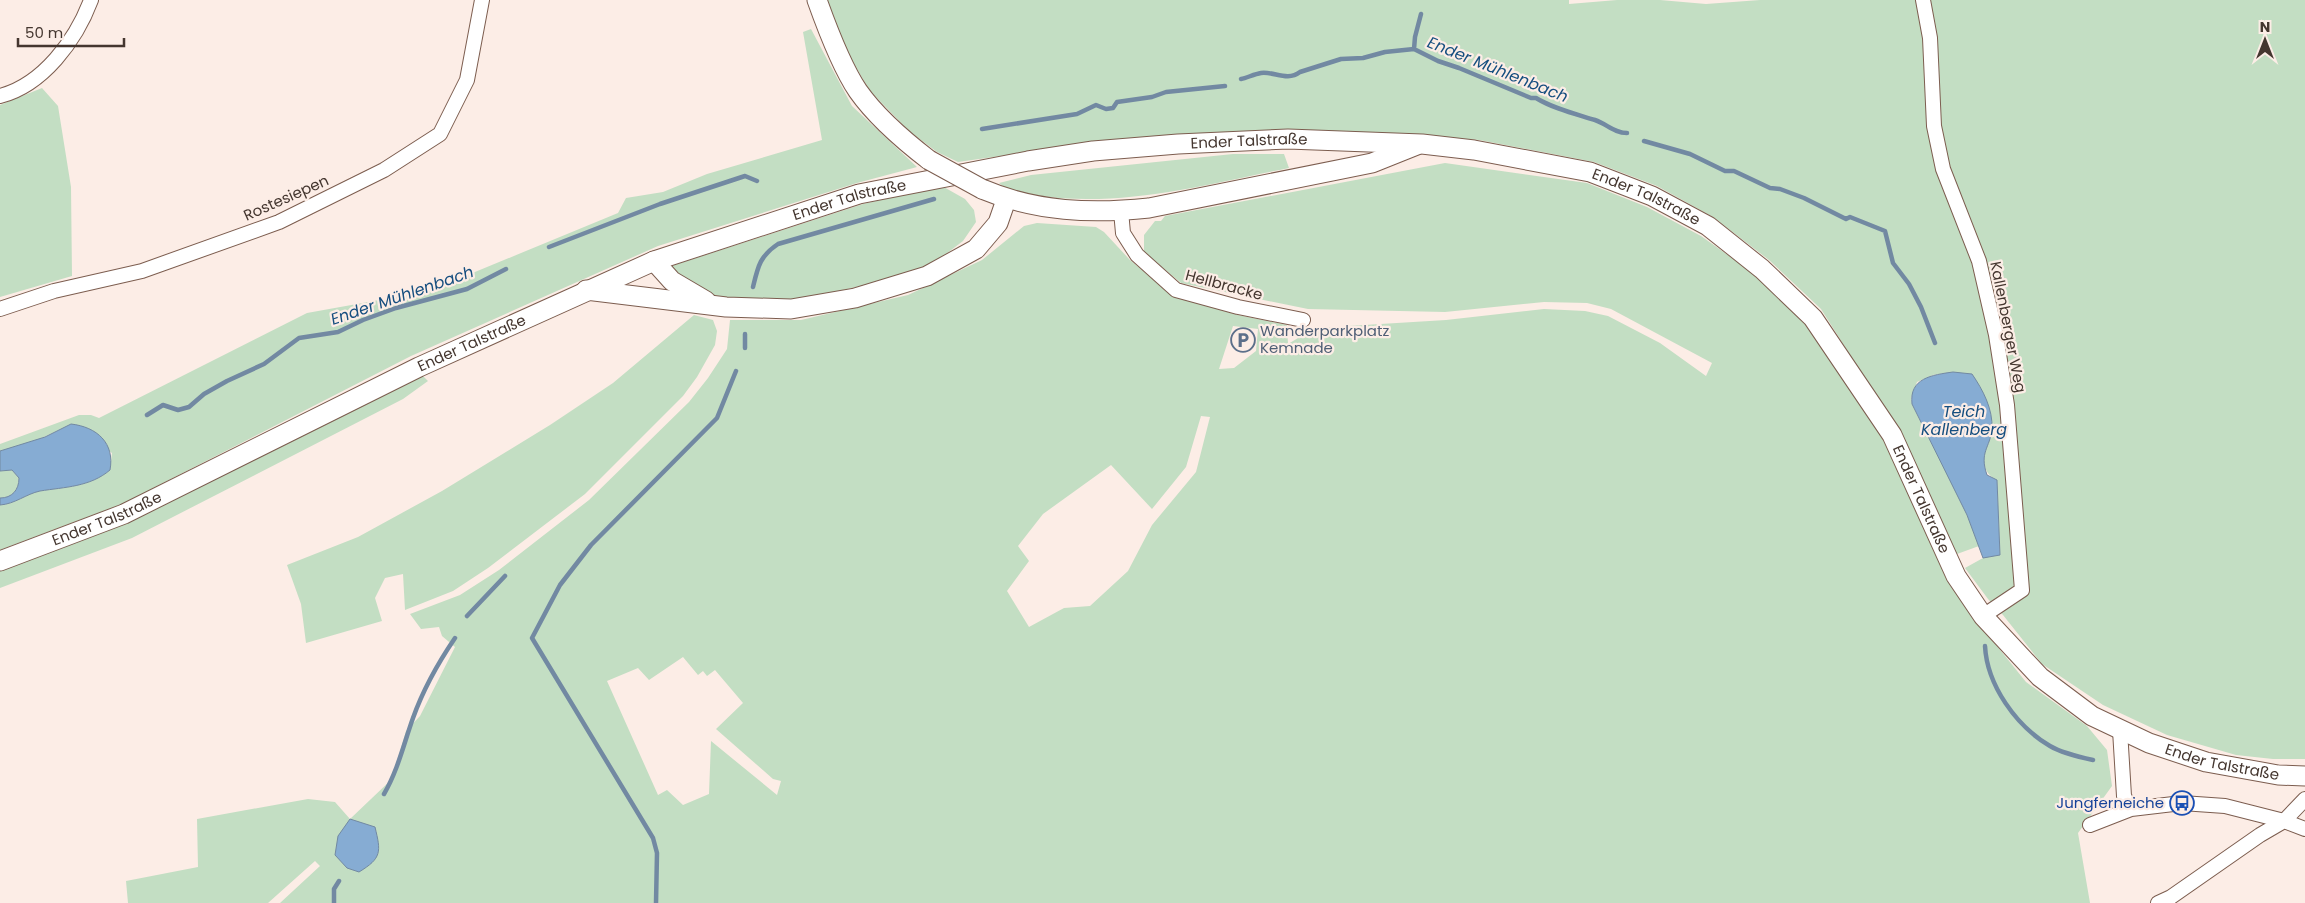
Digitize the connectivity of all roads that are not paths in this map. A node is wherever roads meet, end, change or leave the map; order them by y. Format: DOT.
graph roads {
  1 [pos="91,0"];
  2 [pos="482,0"];
  3 [pos="817,0"];
  4 [pos="1923,0"];
  5 [pos="0,96"];
  6 [pos="1422,144"];
  7 [pos="1006,200"];
  8 [pos="1121,211"];
  9 [pos="654,261"];
  10 [pos="585,290"];
  11 [pos="718,307"];
  12 [pos="0,309"];
  13 [pos="1303,320"];
  14 [pos="0,561"];
  15 [pos="1983,616"];
  16 [pos="2120,730"];
  17 [pos="2305,776"];
  18 [pos="2305,799"];
  19 [pos="2131,809"];
  20 [pos="2284,821"];
  21 [pos="2090,825"];
  22 [pos="2305,829"];
  23 [pos="2158,903"];
  1 -- 5 [label="street"];
  2 -- 12 [label="street, Rostesiepen"];
  3 -- 7 [label="main road, bridge"];
  4 -- 15 [label="street, Kallenberger Weg"];
  6 -- 8 [label="main road"];
  6 -- 9 [label="main road, Ender Talstraße"];
  6 -- 15 [label="main road, Ender Talstraße"];
  7 -- 8 [label="main road"];
  7 -- 11 [label="main road"];
  8 -- 13 [label="street, Hellbracke"];
  9 -- 10 [label="main road, Ender Talstraße"];
  9 -- 11 [label="main road"];
  10 -- 11 [label="main road"];
  10 -- 14 [label="main road, Ender Talstraße"];
  15 -- 16 [label="main road, Ender Talstraße"];
  16 -- 17 [label="main road, Ender Talstraße"];
  16 -- 19 [label="street"];
  18 -- 20 [label="street"];
  19 -- 20 [label="street"];
  19 -- 21 [label="street"];
  20 -- 22 [label="street"];
  20 -- 23 [label="street"];
}
